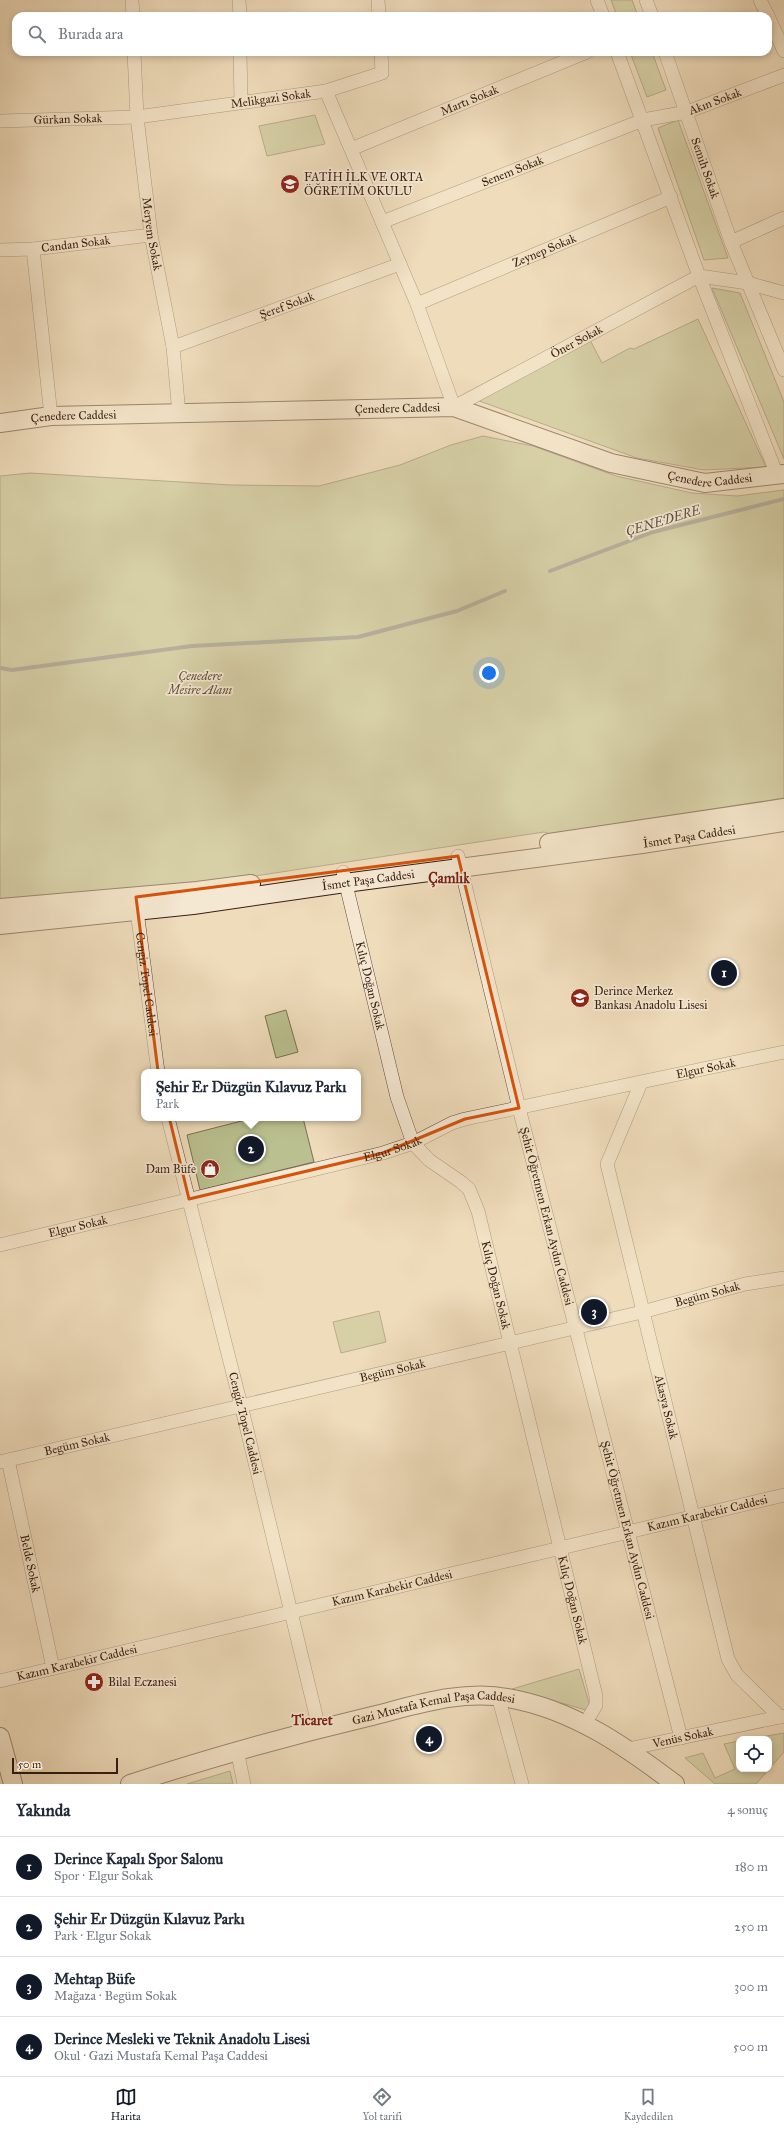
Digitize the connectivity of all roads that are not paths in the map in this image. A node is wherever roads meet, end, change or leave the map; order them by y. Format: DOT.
graph roads {
  1 [pos="132,0"];
  2 [pos="239,0"];
  3 [pos="597,0"];
  4 [pos="646,0"];
  5 [pos="760,0"];
  6 [pos="379,1"];
  7 [pos="133,12"];
  8 [pos="240,12"];
  9 [pos="379,12"];
  10 [pos="602,12"];
  11 [pos="650,12"];
  12 [pos="766,12"];
  13 [pos="772,25"];
  14 [pos="784,51"];
  15 [pos="134,56"];
  16 [pos="240,56"];
  17 [pos="381,56"];
  18 [pos="578,56"];
  19 [pos="619,56"];
  20 [pos="666,56"];
  21 [pos="784,75"];
  22 [pos="326,91"];
  23 [pos="241,102"];
  24 [pos="687,112"];
  25 [pos="136,117"];
  26 [pos="643,120"];
  27 [pos="0,121"];
  28 [pos="351,149"];
  29 [pos="671,197"];
  30 [pos="784,218"];
  31 [pos="382,222"];
  32 [pos="151,235"];
  33 [pos="731,242"];
  34 [pos="33,249"];
  35 [pos="0,250"];
  36 [pos="400,264"];
  37 [pos="699,276"];
  38 [pos="748,283"];
  39 [pos="784,292"];
  40 [pos="418,304"];
  41 [pos="173,347"];
  42 [pos="784,370"];
  43 [pos="454,407"];
  44 [pos="179,414"];
  45 [pos="51,416"];
  46 [pos="0,423"];
  47 [pos="781,475"];
  48 [pos="784,808"];
  49 [pos="784,822"];
  50 [pos="460,862"];
  51 [pos="344,877"];
  52 [pos="136,904"];
  53 [pos="0,908"];
  54 [pos="0,925"];
  55 [pos="784,1052"];
  56 [pos="158,1069"];
  57 [pos="641,1083"];
  58 [pos="520,1108"];
  59 [pos="169,1121"];
  60 [pos="413,1143"];
  61 [pos="189,1199"];
  62 [pos="0,1245"];
  63 [pos="784,1278"];
  64 [pos="642,1312"];
  65 [pos="576,1327"];
  66 [pos="509,1343"];
  67 [pos="241,1405"];
  68 [pos="4,1461"];
  69 [pos="784,1495"];
  70 [pos="693,1516"];
  71 [pos="627,1531"];
  72 [pos="559,1548"];
  73 [pos="291,1612"];
  74 [pos="53,1668"];
  75 [pos="0,1681"];
  76 [pos="498,1696"];
  77 [pos="782,1717"];
  78 [pos="585,1724"];
  79 [pos="320,1728"];
  80 [pos="0,1737"];
  81 [pos="680,1738"];
  82 [pos="628,1749"];
  83 [pos="236,1750"];
  84 [pos="13,1784"];
  85 [pos="130,1784"];
  86 [pos="244,1784"];
  87 [pos="522,1784"];
  88 [pos="676,1784"];
  1 -- 7 [label="street"];
  2 -- 8 [label="street"];
  3 -- 10 [label="street"];
  4 -- 11 [label="street"];
  5 -- 12 [label="street"];
  6 -- 9 [label="street"];
  13 -- 14 [label="street"];
  15 -- 25 [label="street, Meryem Sokak"];
  16 -- 23 [label="street"];
  17 -- 22 [label="street, Melikgazi Sokak"];
  18 -- 28 [label="street, Martı Sokak"];
  19 -- 26 [label="street"];
  20 -- 24 [label="street, Semih Sokak"];
  21 -- 24 [label="street, Akın Sokak"];
  22 -- 23 [label="street, Melikgazi Sokak"];
  22 -- 28 [label="street"];
  23 -- 25 [label="street, Melikgazi Sokak"];
  24 -- 26 [label="street, Akın Sokak"];
  24 -- 33 [label="street, Semih Sokak"];
  25 -- 27 [label="street, Gürkan Sokak"];
  25 -- 32 [label="street, Meryem Sokak"];
  26 -- 29 [label="street"];
  26 -- 31 [label="street, Senem Sokak"];
  28 -- 31 [label="street"];
  29 -- 37 [label="street"];
  29 -- 40 [label="street, Zeynep Sokak"];
  30 -- 33 [label="street"];
  31 -- 36 [label="street"];
  32 -- 34 [label="street, Candan Sokak"];
  32 -- 41 [label="street, Meryem Sokak"];
  33 -- 38 [label="street, Semih Sokak"];
  34 -- 35 [label="street, Candan Sokak"];
  34 -- 45 [label="street"];
  36 -- 40 [label="street"];
  36 -- 41 [label="street, Şeref Sokak"];
  37 -- 38 [label="street"];
  37 -- 43 [label="street, Öner Sokak"];
  37 -- 47 [label="street"];
  38 -- 39 [label="street"];
  38 -- 42 [label="street, Semih Sokak"];
  40 -- 43 [label="street"];
  41 -- 44 [label="street, Meryem Sokak"];
  43 -- 44 [label="street, Çenedere Caddesi"];
  43 -- 47 [label="street, Çenedere Caddesi"];
  44 -- 45 [label="street, Çenedere Caddesi"];
  45 -- 46 [label="street, Çenedere Caddesi"];
  48 -- 50 [label="street, İsmet Paşa Caddesi"];
  49 -- 50 [label="street, İsmet Paşa Caddesi"];
  50 -- 51 [label="street, İsmet Paşa Caddesi"];
  50 -- 58 [label="street, Şehit Öğretmen Erkan Aydın Caddesi"];
  51 -- 52 [label="street, İsmet Paşa Caddesi"];
  51 -- 60 [label="street, Kılıç Doğan Sokak"];
  52 -- 53 [label="street, İsmet Paşa Caddesi"];
  52 -- 54 [label="street, İsmet Paşa Caddesi"];
  52 -- 56 [label="street, Cengiz Topel Caddesi"];
  55 -- 57 [label="street, Elgur Sokak"];
  57 -- 58 [label="street, Elgur Sokak"];
  57 -- 64 [label="street, Akasya Sokak"];
  58 -- 60 [label="street, Elgur Sokak"];
  58 -- 65 [label="street, Şehit Öğretmen Erkan Aydın Caddesi"];
  59 -- 61 [label="street, Cengiz Topel Caddesi"];
  60 -- 61 [label="street, Elgur Sokak"];
  60 -- 66 [label="street, Kılıç Doğan Sokak"];
  61 -- 62 [label="street, Elgur Sokak"];
  61 -- 67 [label="street, Cengiz Topel Caddesi"];
  63 -- 64 [label="street, Begüm Sokak"];
  64 -- 65 [label="street, Begüm Sokak"];
  64 -- 70 [label="street, Akasya Sokak"];
  65 -- 66 [label="street, Begüm Sokak"];
  65 -- 71 [label="street, Şehit Öğretmen Erkan Aydın Caddesi"];
  66 -- 67 [label="street, Begüm Sokak"];
  66 -- 72 [label="street, Kılıç Doğan Sokak"];
  67 -- 68 [label="street, Begüm Sokak"];
  67 -- 73 [label="street, Cengiz Topel Caddesi"];
  68 -- 74 [label="street, Belde Sokak"];
  69 -- 70 [label="street, Kazım Karabekir Caddesi"];
  70 -- 71 [label="street, Kazım Karabekir Caddesi"];
  70 -- 77 [label="street, Akasya Sokak"];
  71 -- 72 [label="street, Kazım Karabekir Caddesi"];
  71 -- 81 [label="street, Şehit Öğretmen Erkan Aydın Caddesi"];
  72 -- 73 [label="street, Kazım Karabekir Caddesi"];
  72 -- 78 [label="street, Kılıç Doğan Sokak"];
  73 -- 74 [label="street, Kazım Karabekir Caddesi"];
  73 -- 79 [label="street, Cengiz Topel Caddesi"];
  74 -- 75 [label="street, Kazım Karabekir Caddesi"];
  76 -- 78 [label="street, Gazi Mustafa Kemal Paşa Caddesi"];
  76 -- 79 [label="street, Gazi Mustafa Kemal Paşa Caddesi"];
  76 -- 87 [label="street"];
  77 -- 81 [label="street, Venüs Sokak"];
  78 -- 82 [label="street, Gazi Mustafa Kemal Paşa Caddesi"];
  79 -- 83 [label="street, Gazi Mustafa Kemal Paşa Caddesi"];
  80 -- 84 [label="street"];
  81 -- 82 [label="street, Venüs Sokak"];
  82 -- 88 [label="street, Gazi Mustafa Kemal Paşa Caddesi"];
  83 -- 85 [label="street, Gazi Mustafa Kemal Paşa Caddesi"];
  83 -- 86 [label="street"];
}
